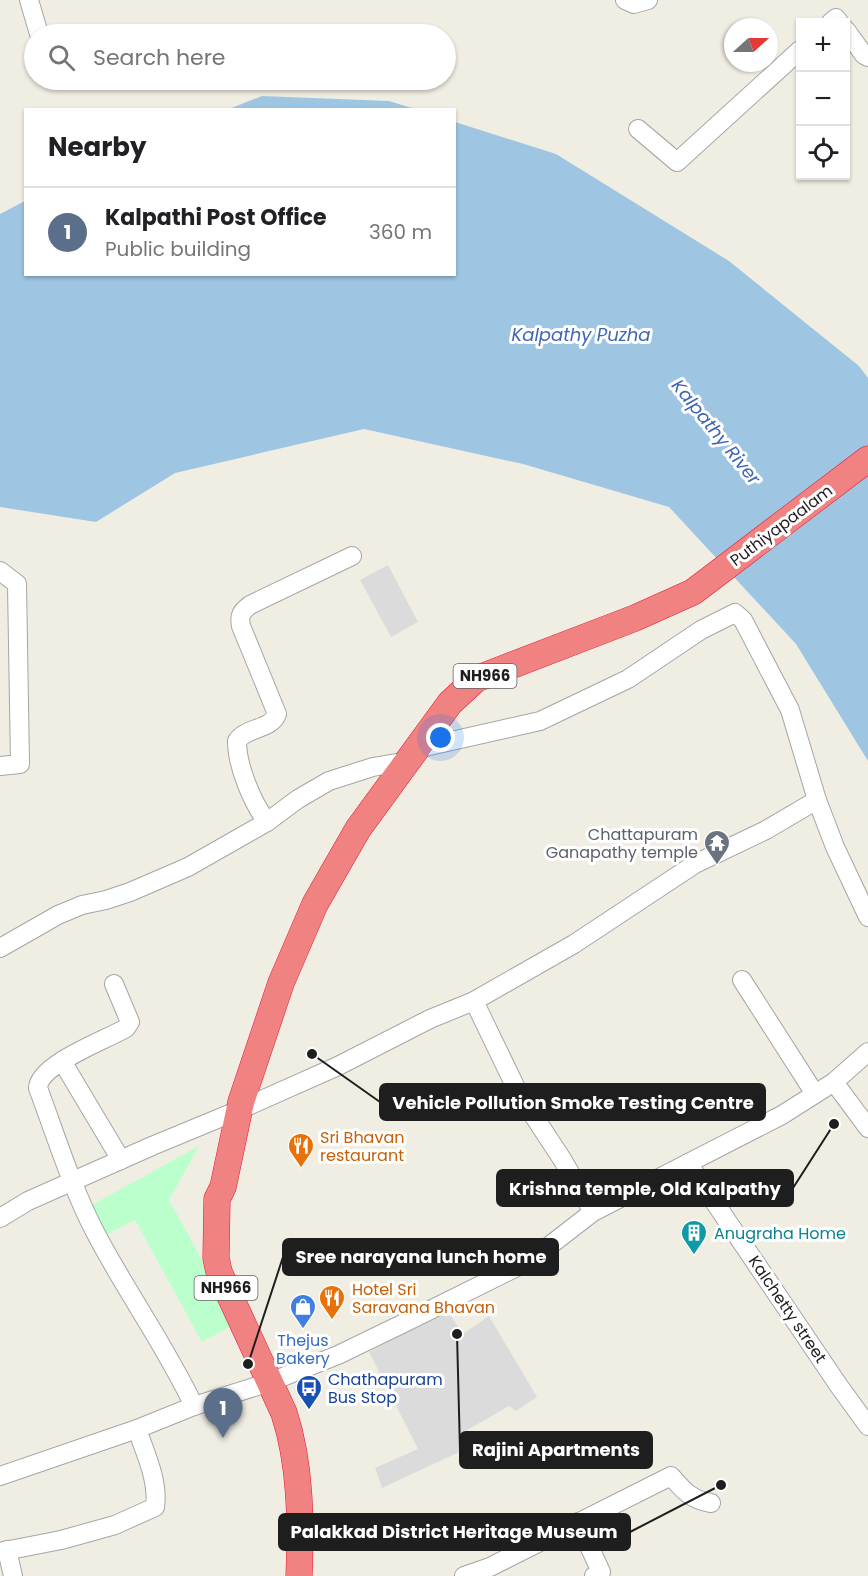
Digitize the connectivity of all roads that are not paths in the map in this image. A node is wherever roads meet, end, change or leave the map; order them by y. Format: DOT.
graph roads {
  1 [pos="29,0"];
  2 [pos="625,0"];
  3 [pos="648,0"];
  4 [pos="36,24"];
  5 [pos="850,36"];
  6 [pos="796,55"];
  7 [pos="868,57"];
  8 [pos="638,129"];
  9 [pos="868,459"];
  10 [pos="352,556"];
  11 [pos="0,571"];
  12 [pos="412,755"];
  13 [pos="0,766"];
  14 [pos="817,800"];
  15 [pos="267,822"];
  16 [pos="868,917"];
  17 [pos="0,948"];
  18 [pos="742,980"];
  19 [pos="114,984"];
  20 [pos="474,1001"];
  21 [pos="868,1052"];
  22 [pos="62,1061"];
  23 [pos="834,1082"];
  24 [pos="815,1094"];
  25 [pos="239,1110"];
  26 [pos="868,1128"];
  27 [pos="121,1160"];
  28 [pos="688,1162"];
  29 [pos="73,1182"];
  30 [pos="3,1209"];
  31 [pos="593,1212"];
  32 [pos="275,1380"];
  33 [pos="194,1406"];
  34 [pos="868,1426"];
  35 [pos="137,1429"];
  36 [pos="0,1476"];
  37 [pos="711,1503"];
  38 [pos="579,1522"];
  39 [pos="3,1551"];
  40 [pos="13,1576"];
  41 [pos="299,1576"];
  42 [pos="309,1576"];
  43 [pos="464,1576"];
  44 [pos="594,1576"];
  1 -- 4 [label="street"];
  2 -- 3 [label="street"];
  5 -- 7 [label="street"];
  6 -- 8 [label="street"];
  9 -- 12 [label="highway, Puthiyapaalam / NH966"];
  10 -- 15 [label="street"];
  11 -- 13 [label="street"];
  12 -- 14 [label="street"];
  12 -- 15 [label="street"];
  12 -- 25 [label="highway, NH966"];
  14 -- 16 [label="street"];
  14 -- 20 [label="street"];
  15 -- 17 [label="street"];
  18 -- 24 [label="street"];
  19 -- 22 [label="street"];
  20 -- 25 [label="street"];
  20 -- 31 [label="street"];
  21 -- 23 [label="street"];
  22 -- 27 [label="street"];
  22 -- 29 [label="street"];
  23 -- 24 [label="street"];
  23 -- 26 [label="street"];
  24 -- 28 [label="street"];
  25 -- 27 [label="street"];
  25 -- 32 [label="highway, NH966"];
  27 -- 29 [label="street"];
  28 -- 31 [label="street"];
  28 -- 34 [label="street, Kalchetty street"];
  29 -- 30 [label="street"];
  29 -- 33 [label="street"];
  31 -- 32 [label="street"];
  32 -- 33 [label="street"];
  32 -- 41 [label="highway, NH966"];
  32 -- 42 [label="highway, NH966"];
  33 -- 35 [label="street"];
  35 -- 36 [label="street"];
  35 -- 39 [label="street"];
  37 -- 38 [label="street"];
  38 -- 43 [label="street"];
  38 -- 44 [label="street"];
  39 -- 40 [label="street"];
}
